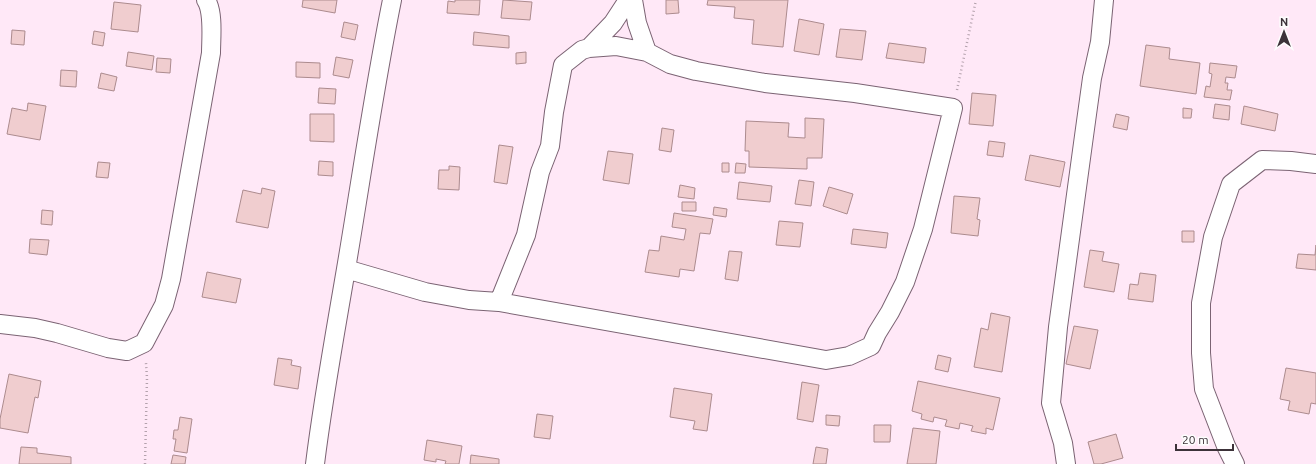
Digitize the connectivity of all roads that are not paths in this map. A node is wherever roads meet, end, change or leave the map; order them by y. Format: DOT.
graph roads {
  1 [pos="206,0"];
  2 [pos="392,0"];
  3 [pos="628,0"];
  4 [pos="633,0"];
  5 [pos="1104,0"];
  6 [pos="589,48"];
  7 [pos="647,52"];
  8 [pos="1316,164"];
  9 [pos="346,269"];
  10 [pos="499,302"];
  11 [pos="0,324"];
  12 [pos="314,464"];
  13 [pos="1066,464"];
  14 [pos="1235,464"];
  1 -- 11 [label="street"];
  2 -- 9 [label="street"];
  3 -- 6 [label="street"];
  4 -- 7 [label="street"];
  5 -- 13 [label="street"];
  6 -- 7 [label="street"];
  6 -- 10 [label="street"];
  7 -- 10 [label="street"];
  8 -- 14 [label="street"];
  9 -- 10 [label="street"];
  9 -- 12 [label="street"];
}
